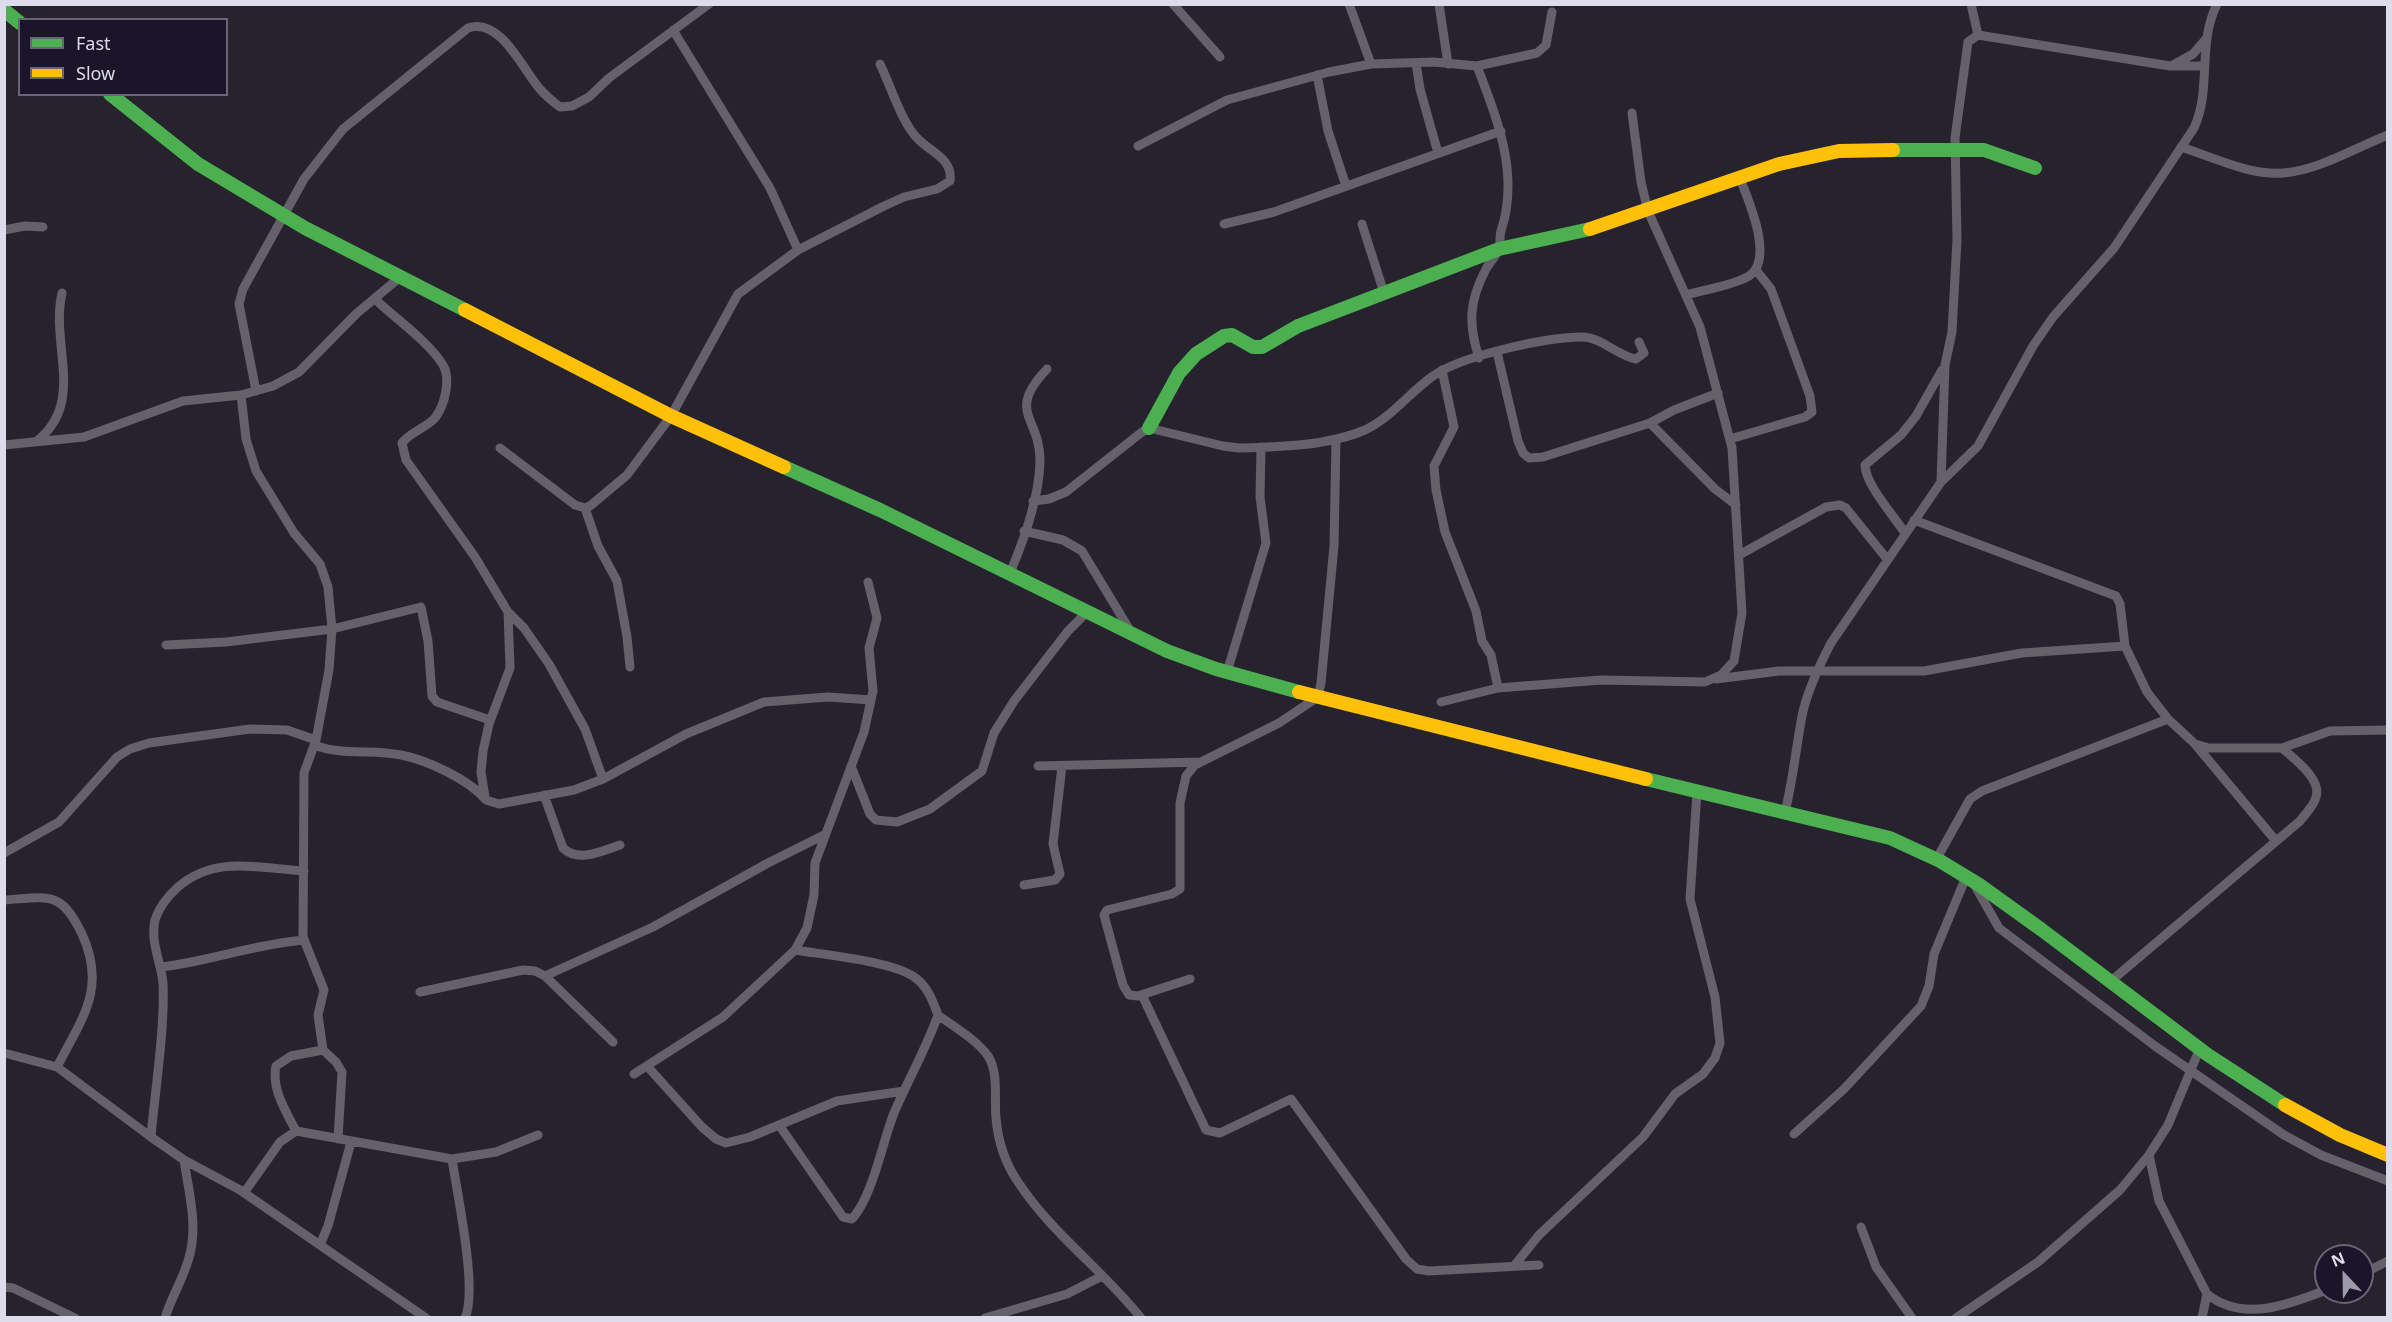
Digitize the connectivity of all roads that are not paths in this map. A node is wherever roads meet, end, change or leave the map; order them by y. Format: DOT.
graph roads {
  1 [pos="709,4"];
  2 [pos="1173,4"];
  3 [pos="1349,4"];
  4 [pos="1439,4"];
  5 [pos="1971,4"];
  6 [pos="2217,4"];
  7 [pos="4,10"];
  8 [pos="1552,12"];
  9 [pos="18,21"];
  10 [pos="673,30"];
  11 [pos="1978,35"];
  12 [pos="2206,39"];
  13 [pos="1220,57"];
  14 [pos="1416,63"];
  15 [pos="880,64"];
  16 [pos="1371,64"];
  17 [pos="1448,64"];
  18 [pos="1477,66"];
  19 [pos="2170,66"];
  20 [pos="2204,66"];
  21 [pos="1317,75"];
  22 [pos="113,96"];
  23 [pos="1632,113"];
  24 [pos="1501,131"];
  25 [pos="2388,135"];
  26 [pos="1138,146"];
  27 [pos="2181,147"];
  28 [pos="1955,148"];
  29 [pos="1438,153"];
  30 [pos="2035,168"];
  31 [pos="1740,176"];
  32 [pos="1346,186"];
  33 [pos="1648,211"];
  34 [pos="285,217"];
  35 [pos="1224,224"];
  36 [pos="1362,224"];
  37 [pos="43,227"];
  38 [pos="4,230"];
  39 [pos="1499,249"];
  40 [pos="798,250"];
  41 [pos="1756,270"];
  42 [pos="399,278"];
  43 [pos="62,293"];
  44 [pos="1384,293"];
  45 [pos="1686,295"];
  46 [pos="376,300"];
  47 [pos="1639,342"];
  48 [pos="1497,352"];
  49 [pos="1479,358"];
  50 [pos="1945,365"];
  51 [pos="1047,369"];
  52 [pos="1442,370"];
  53 [pos="256,391"];
  54 [pos="1718,393"];
  55 [pos="241,395"];
  56 [pos="671,416"];
  57 [pos="1650,423"];
  58 [pos="1149,428"];
  59 [pos="1336,439"];
  60 [pos="1730,439"];
  61 [pos="37,441"];
  62 [pos="4,446"];
  63 [pos="1261,447"];
  64 [pos="500,448"];
  65 [pos="1941,482"];
  66 [pos="1033,501"];
  67 [pos="1736,505"];
  68 [pos="585,508"];
  69 [pos="1914,520"];
  70 [pos="1024,531"];
  71 [pos="1905,533"];
  72 [pos="1738,555"];
  73 [pos="1887,559"];
  74 [pos="1010,573"];
  75 [pos="868,582"];
  76 [pos="508,612"];
  77 [pos="1086,612"];
  78 [pos="332,629"];
  79 [pos="1134,637"];
  80 [pos="166,645"];
  81 [pos="2125,646"];
  82 [pos="630,667"];
  83 [pos="1817,669"];
  84 [pos="1227,672"];
  85 [pos="1713,680"];
  86 [pos="1498,688"];
  87 [pos="1318,697"];
  88 [pos="871,700"];
  89 [pos="1440,702"];
  90 [pos="2168,718"];
  91 [pos="490,720"];
  92 [pos="2388,730"];
  93 [pos="315,742"];
  94 [pos="2195,744"];
  95 [pos="2282,748"];
  96 [pos="1201,762"];
  97 [pos="851,766"];
  98 [pos="1038,766"];
  99 [pos="1062,766"];
  100 [pos="603,779"];
  101 [pos="1697,792"];
  102 [pos="544,795"];
  103 [pos="486,800"];
  104 [pos="1785,812"];
  105 [pos="824,835"];
  106 [pos="2276,841"];
  107 [pos="620,845"];
  108 [pos="4,853"];
  109 [pos="1936,860"];
  110 [pos="304,871"];
  111 [pos="1970,880"];
  112 [pos="1024,885"];
  113 [pos="4,900"];
  114 [pos="304,940"];
  115 [pos="795,950"];
  116 [pos="160,967"];
  117 [pos="545,976"];
  118 [pos="1190,979"];
  119 [pos="2111,981"];
  120 [pos="420,992"];
  121 [pos="1142,995"];
  122 [pos="938,1016"];
  123 [pos="613,1042"];
  124 [pos="2199,1048"];
  125 [pos="323,1050"];
  126 [pos="4,1053"];
  127 [pos="57,1066"];
  128 [pos="647,1066"];
  129 [pos="2191,1072"];
  130 [pos="634,1074"];
  131 [pos="904,1091"];
  132 [pos="779,1125"];
  133 [pos="296,1131"];
  134 [pos="1794,1134"];
  135 [pos="538,1135"];
  136 [pos="151,1137"];
  137 [pos="338,1139"];
  138 [pos="351,1142"];
  139 [pos="2149,1155"];
  140 [pos="2388,1155"];
  141 [pos="452,1159"];
  142 [pos="184,1160"];
  143 [pos="2388,1181"];
  144 [pos="244,1193"];
  145 [pos="1861,1227"];
  146 [pos="320,1245"];
  147 [pos="2388,1261"];
  148 [pos="1539,1265"];
  149 [pos="1514,1266"];
  150 [pos="2374,1268"];
  151 [pos="1102,1276"];
  152 [pos="5,1285"];
  153 [pos="2207,1294"];
  154 [pos="2314,1295"];
  155 [pos="57,1314"];
  156 [pos="1013,1314"];
  157 [pos="75,1317"];
  158 [pos="165,1317"];
  159 [pos="426,1317"];
  160 [pos="465,1317"];
  161 [pos="985,1317"];
  162 [pos="1141,1317"];
  163 [pos="1912,1317"];
  164 [pos="1956,1317"];
  165 [pos="2202,1317"];
  1 -- 10 [label="street"];
  2 -- 13 [label="street"];
  3 -- 16 [label="street"];
  4 -- 17 [label="street"];
  5 -- 11 [label="street"];
  6 -- 12 [label="street"];
  7 -- 9 [label="main road"];
  8 -- 18 [label="street"];
  10 -- 34 [label="street"];
  10 -- 40 [label="street"];
  11 -- 19 [label="street"];
  11 -- 28 [label="street"];
  12 -- 19 [label="street"];
  12 -- 20 [label="street"];
  14 -- 16 [label="street"];
  14 -- 17 [label="street"];
  14 -- 29 [label="street"];
  15 -- 40 [label="street"];
  16 -- 21 [label="street"];
  17 -- 18 [label="street"];
  18 -- 24 [label="street"];
  19 -- 20 [label="street"];
  20 -- 27 [label="street"];
  21 -- 26 [label="street"];
  21 -- 32 [label="street"];
  22 -- 34 [label="main road"];
  23 -- 33 [label="street"];
  24 -- 29 [label="street"];
  24 -- 39 [label="street"];
  25 -- 27 [label="street"];
  27 -- 65 [label="street"];
  28 -- 30 [label="main road"];
  28 -- 31 [label="main road"];
  28 -- 50 [label="street"];
  29 -- 32 [label="street"];
  31 -- 33 [label="main road"];
  31 -- 41 [label="street"];
  32 -- 35 [label="street"];
  33 -- 39 [label="main road"];
  33 -- 45 [label="street"];
  34 -- 42 [label="main road"];
  34 -- 53 [label="street"];
  36 -- 44 [label="street"];
  37 -- 38 [label="street"];
  39 -- 44 [label="main road"];
  39 -- 49 [label="street"];
  40 -- 56 [label="street"];
  41 -- 45 [label="street"];
  41 -- 60 [label="street"];
  42 -- 46 [label="street"];
  42 -- 56 [label="main road"];
  43 -- 61 [label="street"];
  44 -- 58 [label="main road"];
  45 -- 54 [label="street"];
  46 -- 53 [label="street"];
  46 -- 76 [label="street"];
  47 -- 48 [label="street"];
  48 -- 49 [label="street"];
  48 -- 57 [label="street"];
  49 -- 52 [label="street"];
  50 -- 65 [label="street"];
  50 -- 71 [label="street"];
  51 -- 66 [label="street"];
  52 -- 59 [label="street"];
  52 -- 86 [label="street"];
  53 -- 55 [label="street"];
  54 -- 57 [label="street"];
  54 -- 60 [label="street"];
  55 -- 61 [label="street"];
  55 -- 78 [label="street"];
  56 -- 68 [label="street"];
  56 -- 74 [label="main road"];
  57 -- 67 [label="street"];
  58 -- 63 [label="street"];
  58 -- 66 [label="street"];
  59 -- 63 [label="street"];
  59 -- 87 [label="street"];
  60 -- 67 [label="street"];
  61 -- 62 [label="street"];
  63 -- 84 [label="street"];
  64 -- 68 [label="street"];
  65 -- 69 [label="street"];
  66 -- 70 [label="street"];
  67 -- 72 [label="street"];
  68 -- 82 [label="street"];
  69 -- 71 [label="street"];
  69 -- 81 [label="street"];
  70 -- 74 [label="street"];
  70 -- 79 [label="street"];
  71 -- 73 [label="street"];
  72 -- 73 [label="street"];
  72 -- 85 [label="street"];
  73 -- 83 [label="street"];
  74 -- 77 [label="main road"];
  75 -- 88 [label="street"];
  76 -- 91 [label="street"];
  76 -- 100 [label="street"];
  77 -- 79 [label="main road"];
  77 -- 97 [label="street"];
  78 -- 80 [label="street"];
  78 -- 91 [label="street"];
  78 -- 93 [label="street"];
  79 -- 84 [label="main road"];
  81 -- 83 [label="street"];
  81 -- 90 [label="street"];
  83 -- 85 [label="street"];
  83 -- 104 [label="street"];
  84 -- 87 [label="main road"];
  85 -- 86 [label="street"];
  86 -- 89 [label="street"];
  87 -- 96 [label="street"];
  87 -- 101 [label="main road"];
  88 -- 97 [label="street"];
  88 -- 100 [label="street"];
  90 -- 94 [label="street"];
  90 -- 109 [label="street"];
  91 -- 103 [label="street"];
  92 -- 95 [label="street"];
  93 -- 103 [label="street"];
  93 -- 108 [label="street"];
  93 -- 110 [label="street"];
  94 -- 95 [label="street"];
  94 -- 106 [label="street"];
  95 -- 106 [label="street"];
  96 -- 99 [label="street"];
  96 -- 121 [label="street"];
  97 -- 105 [label="street"];
  98 -- 99 [label="street"];
  99 -- 112 [label="street"];
  100 -- 102 [label="street"];
  101 -- 104 [label="main road"];
  101 -- 149 [label="street"];
  102 -- 103 [label="street"];
  102 -- 107 [label="street"];
  104 -- 109 [label="main road"];
  105 -- 115 [label="street"];
  105 -- 117 [label="street"];
  106 -- 119 [label="street"];
  109 -- 111 [label="main road"];
  110 -- 114 [label="street"];
  110 -- 116 [label="street"];
  111 -- 119 [label="main road"];
  111 -- 129 [label="street"];
  111 -- 134 [label="street"];
  113 -- 127 [label="street"];
  114 -- 116 [label="street"];
  114 -- 125 [label="street"];
  115 -- 122 [label="street"];
  115 -- 128 [label="street"];
  116 -- 136 [label="street"];
  117 -- 120 [label="street"];
  117 -- 123 [label="street"];
  118 -- 121 [label="street"];
  119 -- 124 [label="main road"];
  121 -- 149 [label="street"];
  122 -- 131 [label="street"];
  122 -- 151 [label="street"];
  124 -- 129 [label="street"];
  124 -- 140 [label="main road"];
  125 -- 133 [label="street"];
  125 -- 137 [label="street"];
  126 -- 127 [label="street"];
  127 -- 136 [label="street"];
  128 -- 130 [label="street"];
  128 -- 132 [label="street"];
  129 -- 139 [label="street"];
  129 -- 143 [label="street"];
  131 -- 132 [label="street"];
  131 -- 132 [label="street"];
  133 -- 137 [label="street"];
  133 -- 144 [label="street"];
  135 -- 141 [label="street"];
  136 -- 142 [label="street"];
  137 -- 138 [label="street"];
  138 -- 141 [label="street"];
  138 -- 146 [label="street"];
  139 -- 153 [label="street"];
  139 -- 164 [label="street"];
  141 -- 160 [label="street"];
  142 -- 144 [label="street"];
  142 -- 158 [label="street"];
  144 -- 146 [label="street"];
  145 -- 163 [label="street"];
  146 -- 159 [label="street"];
  147 -- 150 [label="street"];
  148 -- 149 [label="street"];
  151 -- 156 [label="street"];
  151 -- 162 [label="street"];
  152 -- 155 [label="street"];
  153 -- 154 [label="street"];
  153 -- 165 [label="street"];
  155 -- 157 [label="street"];
  156 -- 161 [label="street"];
}
